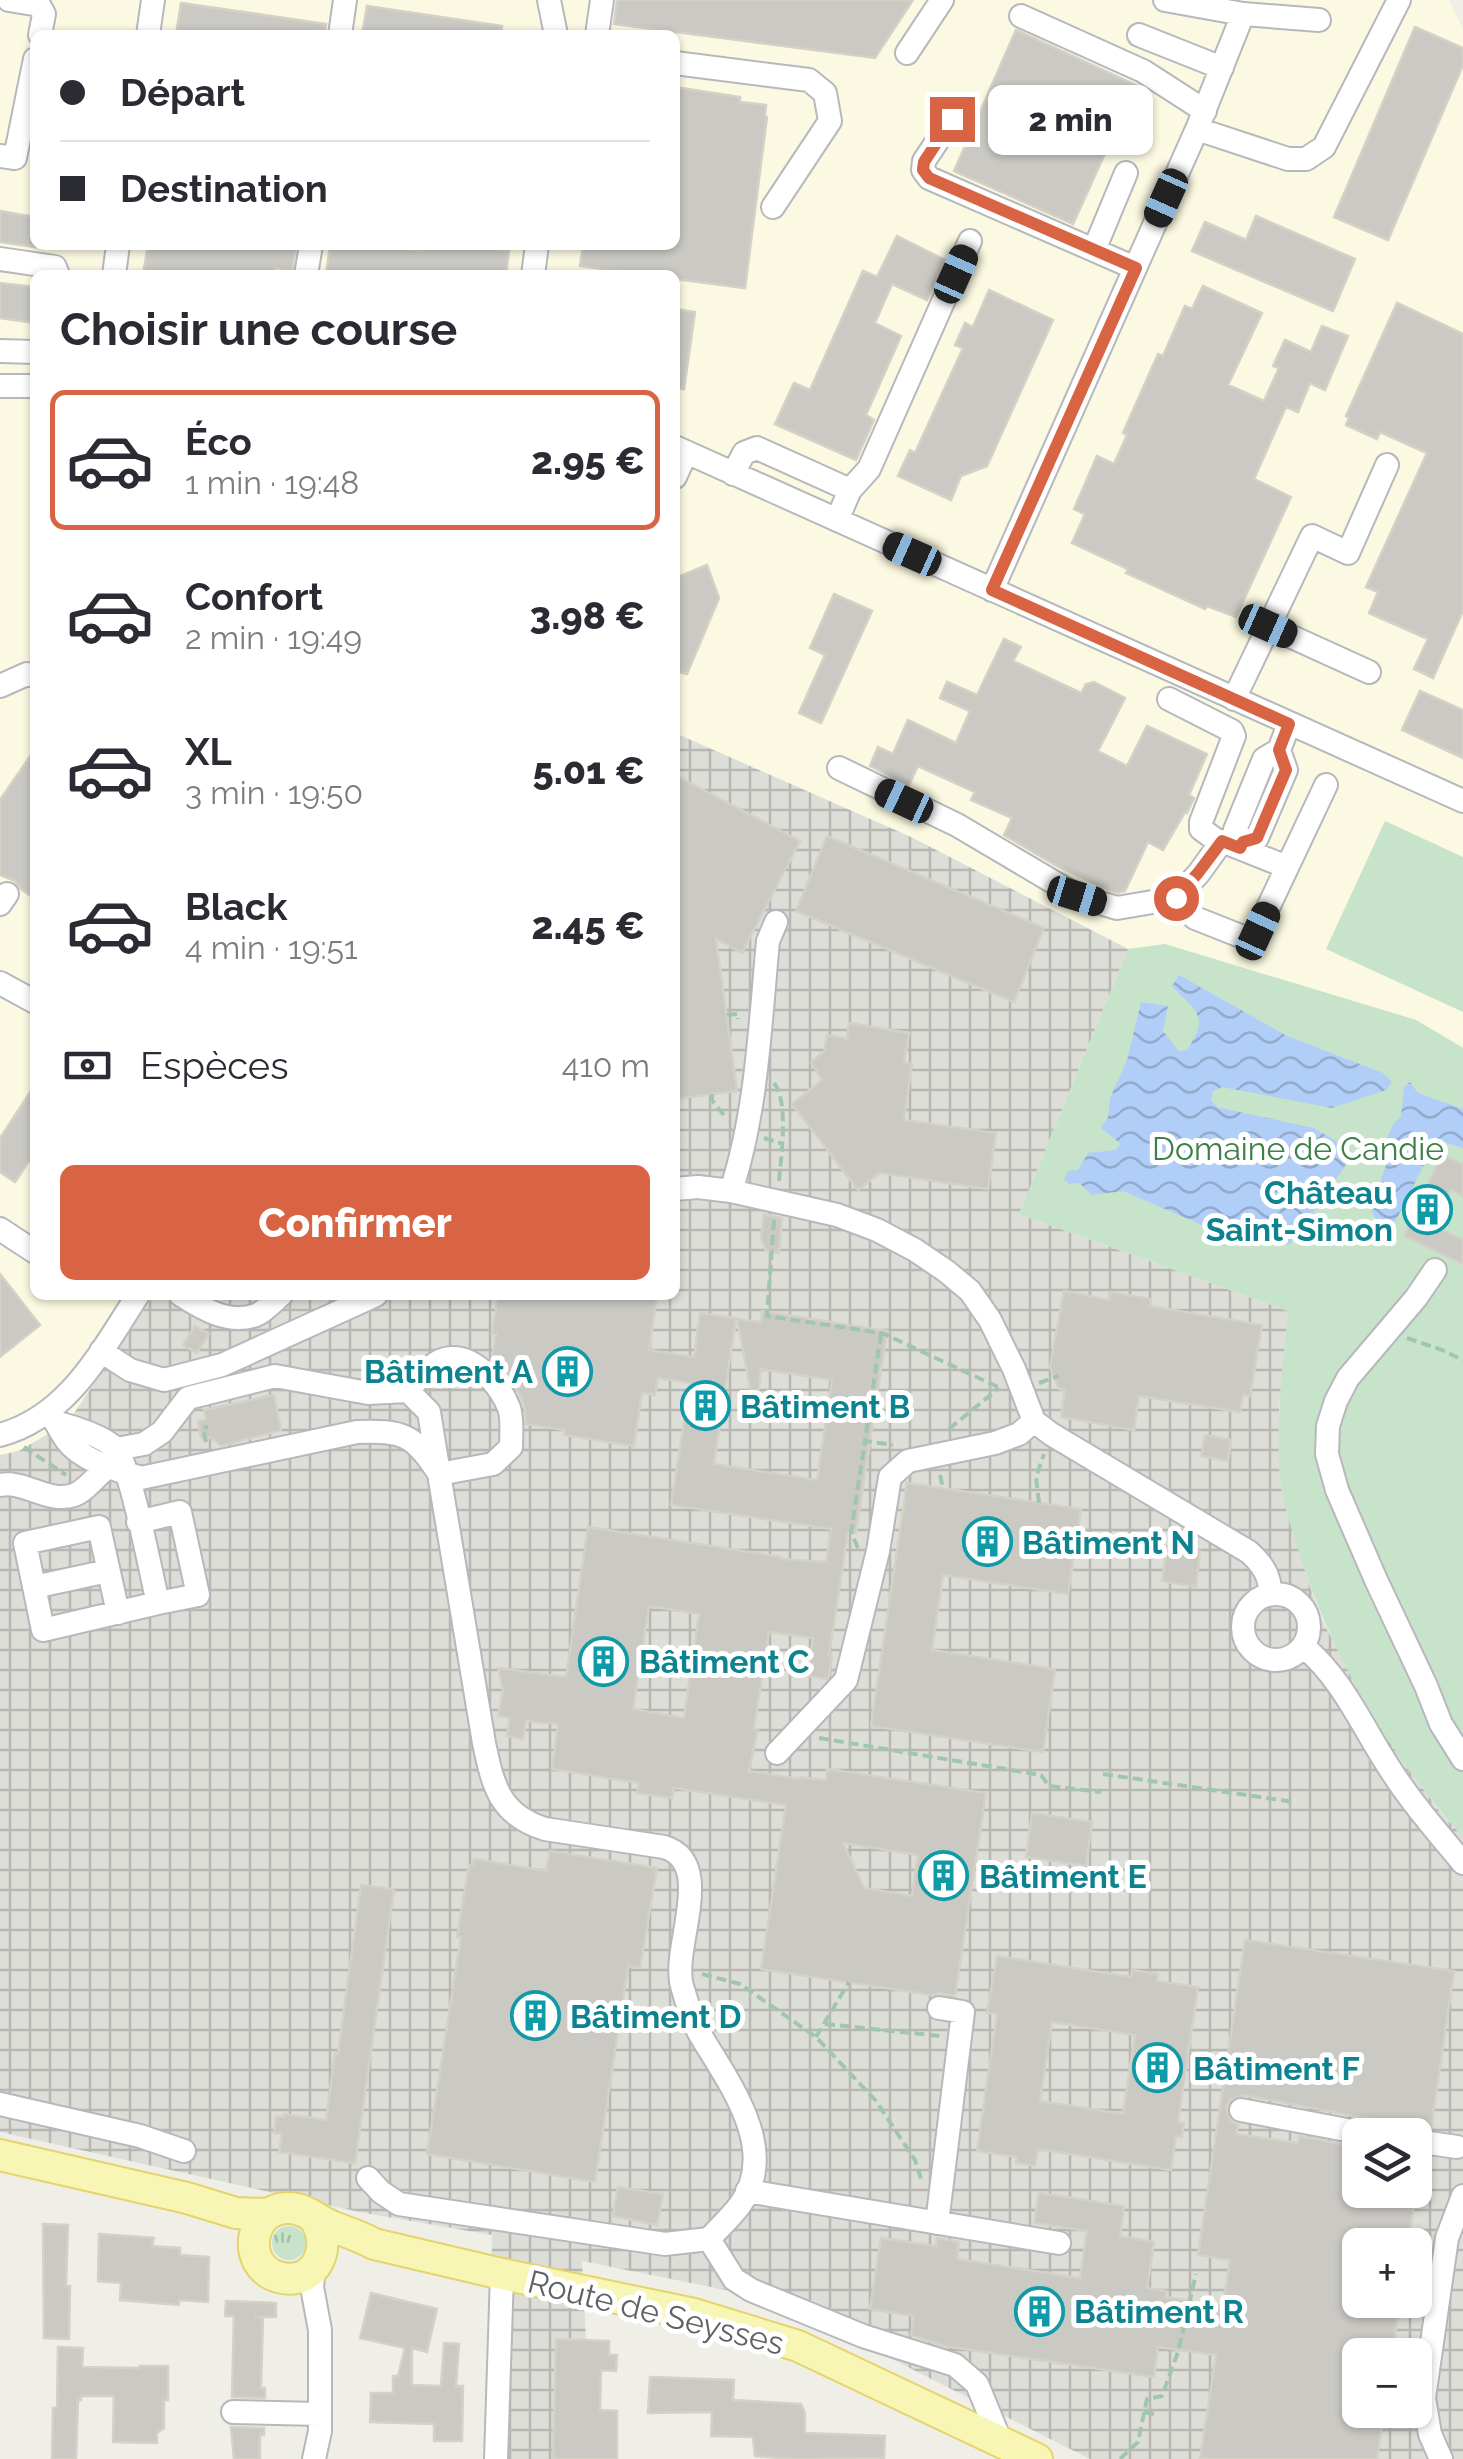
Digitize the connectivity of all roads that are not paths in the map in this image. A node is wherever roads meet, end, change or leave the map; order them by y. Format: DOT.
graph roads {
  1 [pos="9,0"];
  2 [pos="153,0"];
  3 [pos="345,0"];
  4 [pos="549,0"];
  5 [pos="602,0"];
  6 [pos="942,0"];
  7 [pos="1166,0"];
  8 [pos="1398,0"];
  9 [pos="1197,3"];
  10 [pos="1243,14"];
  11 [pos="1021,16"];
  12 [pos="1319,20"];
  13 [pos="41,30"];
  14 [pos="149,30"];
  15 [pos="341,30"];
  16 [pos="555,30"];
  17 [pos="597,30"];
  18 [pos="1139,34"];
  19 [pos="907,53"];
  20 [pos="680,64"];
  21 [pos="1222,68"];
  22 [pos="30,84"];
  23 [pos="952,119"];
  24 [pos="1201,120"];
  25 [pos="0,156"];
  26 [pos="1126,172"];
  27 [pos="772,207"];
  28 [pos="970,241"];
  29 [pos="1094,250"];
  30 [pos="0,259"];
  31 [pos="1136,268"];
  32 [pos="56,270"];
  33 [pos="0,351"];
  34 [pos="30,352"];
  35 [pos="0,386"];
  36 [pos="30,386"];
  37 [pos="681,450"];
  38 [pos="1387,465"];
  39 [pos="733,474"];
  40 [pos="850,490"];
  41 [pos="838,520"];
  42 [pos="992,590"];
  43 [pos="1268,626"];
  44 [pos="1369,672"];
  45 [pos="30,675"];
  46 [pos="0,686"];
  47 [pos="1169,699"];
  48 [pos="1234,699"];
  49 [pos="1289,724"];
  50 [pos="839,768"];
  51 [pos="1326,786"];
  52 [pos="1463,801"];
  53 [pos="1234,844"];
  54 [pos="1288,867"];
  55 [pos="1176,898"];
  56 [pos="776,922"];
  57 [pos="0,983"];
  58 [pos="30,999"];
  59 [pos="680,1189"];
  60 [pos="730,1191"];
  61 [pos="0,1229"];
  62 [pos="30,1249"];
  63 [pos="1435,1270"];
  64 [pos="126,1300"];
  65 [pos="189,1300"];
  66 [pos="274,1300"];
  67 [pos="365,1300"];
  68 [pos="101,1351"];
  69 [pos="408,1391"];
  70 [pos="54,1417"];
  71 [pos="1034,1420"];
  72 [pos="0,1435"];
  73 [pos="116,1463"];
  74 [pos="438,1474"];
  75 [pos="0,1485"];
  76 [pos="138,1522"];
  77 [pos="190,1555"];
  78 [pos="148,1563"];
  79 [pos="108,1571"];
  80 [pos="34,1586"];
  81 [pos="1272,1594"];
  82 [pos="158,1603"];
  83 [pos="118,1613"];
  84 [pos="1304,1647"];
  85 [pos="777,1753"];
  86 [pos="1463,1759"];
  87 [pos="1463,1863"];
  88 [pos="940,2008"];
  89 [pos="0,2104"];
  90 [pos="1241,2110"];
  91 [pos="1342,2129"];
  92 [pos="1460,2140"];
  93 [pos="1432,2141"];
  94 [pos="184,2151"];
  95 [pos="0,2155"];
  96 [pos="1463,2170"];
  97 [pos="368,2178"];
  98 [pos="747,2191"];
  99 [pos="1463,2196"];
  100 [pos="187,2198"];
  101 [pos="267,2214"];
  102 [pos="313,2218"];
  103 [pos="934,2222"];
  104 [pos="709,2239"];
  105 [pos="1059,2243"];
  106 [pos="374,2244"];
  107 [pos="253,2247"];
  108 [pos="317,2263"];
  109 [pos="502,2274"];
  110 [pos="279,2277"];
  111 [pos="233,2412"];
  112 [pos="312,2413"];
  113 [pos="1000,2440"];
  114 [pos="312,2459"];
  115 [pos="496,2459"];
  116 [pos="1037,2459"];
  117 [pos="1441,2459"];
  1 -- 13 [label="street"];
  2 -- 14 [label="street"];
  3 -- 15 [label="street"];
  4 -- 16 [label="street"];
  5 -- 17 [label="street"];
  6 -- 19 [label="street"];
  7 -- 9 [label="street"];
  8 -- 24 [label="street"];
  9 -- 10 [label="street"];
  10 -- 12 [label="street"];
  10 -- 21 [label="street"];
  11 -- 24 [label="street"];
  18 -- 21 [label="street"];
  20 -- 27 [label="street"];
  21 -- 24 [label="street"];
  22 -- 25 [label="street"];
  23 -- 29 [label="street"];
  24 -- 31 [label="street"];
  26 -- 29 [label="street"];
  28 -- 40 [label="street"];
  29 -- 31 [label="street"];
  30 -- 32 [label="street"];
  31 -- 42 [label="street"];
  33 -- 34 [label="street"];
  35 -- 36 [label="street"];
  37 -- 39 [label="street"];
  38 -- 43 [label="street"];
  39 -- 40 [label="street"];
  39 -- 41 [label="street"];
  40 -- 41 [label="street"];
  41 -- 42 [label="street"];
  42 -- 48 [label="street"];
  43 -- 44 [label="street"];
  43 -- 48 [label="street"];
  45 -- 46 [label="street"];
  47 -- 53 [label="street"];
  48 -- 49 [label="street"];
  49 -- 52 [label="street"];
  49 -- 53 [label="street"];
  50 -- 55 [label="street"];
  51 -- 54 [label="street"];
  53 -- 54 [label="street"];
  53 -- 55 [label="street"];
  54 -- 55 [label="street"];
  56 -- 60 [label="street"];
  57 -- 58 [label="street"];
  59 -- 60 [label="street"];
  60 -- 71 [label="street"];
  61 -- 62 [label="street"];
  63 -- 86 [label="street"];
  64 -- 68 [label="street"];
  65 -- 66 [label="street"];
  67 -- 68 [label="street"];
  68 -- 70 [label="street"];
  69 -- 73 [label="street"];
  69 -- 74 [label="street"];
  69 -- 74 [label="street"];
  70 -- 72 [label="street"];
  70 -- 73 [label="street"];
  71 -- 81 [label="street"];
  71 -- 85 [label="street"];
  73 -- 74 [label="street"];
  73 -- 75 [label="street"];
  73 -- 76 [label="street"];
  74 -- 98 [label="street"];
  76 -- 77 [label="street"];
  76 -- 78 [label="street"];
  77 -- 78 [label="street"];
  77 -- 82 [label="street"];
  78 -- 82 [label="street"];
  79 -- 80 [label="street"];
  79 -- 80 [label="street"];
  79 -- 83 [label="street"];
  80 -- 83 [label="street"];
  81 -- 84 [label="street"];
  81 -- 84 [label="street"];
  82 -- 83 [label="street"];
  84 -- 87 [label="street"];
  88 -- 103 [label="street"];
  89 -- 94 [label="street"];
  90 -- 91 [label="street"];
  92 -- 93 [label="street"];
  92 -- 96 [label="street"];
  95 -- 100 [label="main road"];
  97 -- 104 [label="street"];
  98 -- 103 [label="street"];
  98 -- 104 [label="street"];
  99 -- 117 [label="street"];
  100 -- 101 [label="main road"];
  100 -- 107 [label="main road"];
  101 -- 102 [label="main road"];
  101 -- 107 [label="main road"];
  102 -- 106 [label="main road, Route de Seysses"];
  102 -- 108 [label="main road"];
  103 -- 105 [label="street"];
  104 -- 113 [label="street"];
  106 -- 108 [label="main road, Route de Seysses"];
  106 -- 109 [label="main road, Route de Seysses"];
  107 -- 110 [label="main road"];
  108 -- 110 [label="main road"];
  108 -- 112 [label="street"];
  109 -- 113 [label="main road, Route de Seysses"];
  109 -- 115 [label="street"];
  110 -- 112 [label="street"];
  111 -- 112 [label="street"];
  112 -- 114 [label="street"];
  113 -- 116 [label="main road, Route de Seysses"];
}
